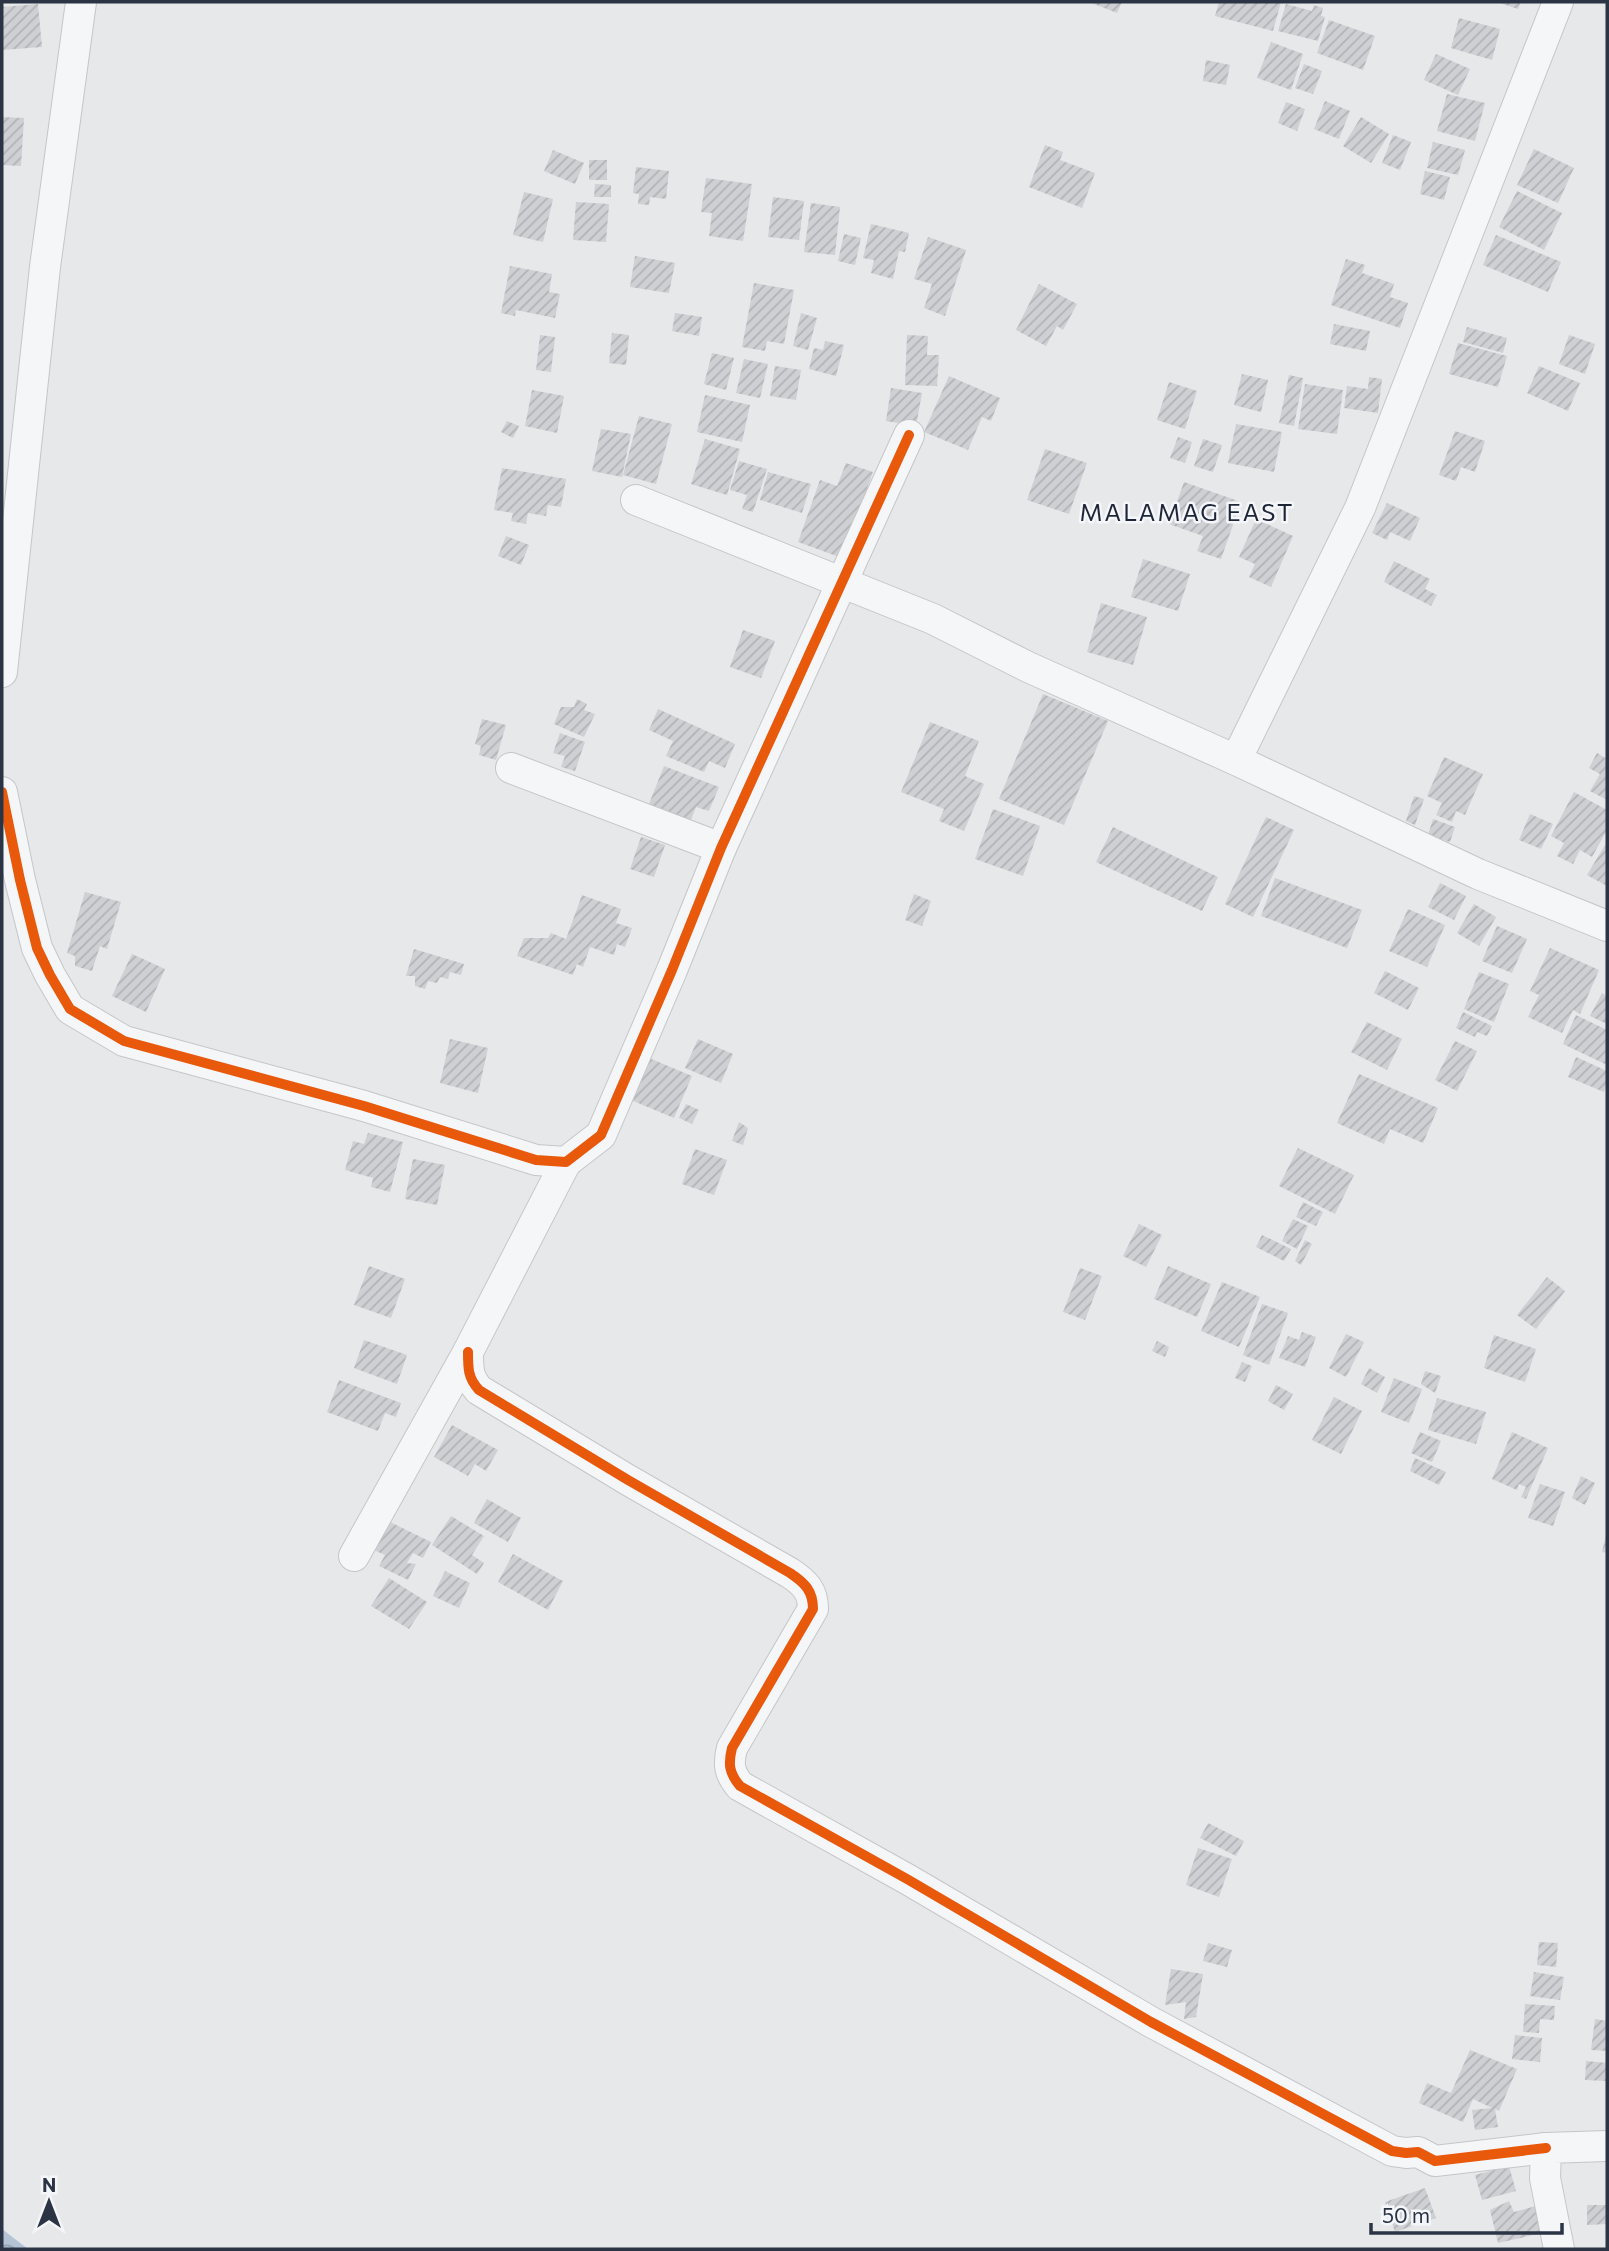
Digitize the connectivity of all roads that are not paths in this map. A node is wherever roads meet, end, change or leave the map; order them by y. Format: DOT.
graph roads {
  1 [pos="81,2"];
  2 [pos="1558,2"];
  3 [pos="909,435"];
  4 [pos="636,500"];
  5 [pos="842,582"];
  6 [pos="2,672"];
  7 [pos="1236,760"];
  8 [pos="511,768"];
  9 [pos="2,792"];
  10 [pos="721,848"];
  11 [pos="1607,926"];
  12 [pos="566,1162"];
  13 [pos="468,1352"];
  14 [pos="354,1556"];
  15 [pos="1607,2146"];
  16 [pos="1546,2148"];
  17 [pos="1559,2249"];
  1 -- 6 [label="street"];
  2 -- 7 [label="street"];
  3 -- 5 [label="street"];
  4 -- 5 [label="street"];
  5 -- 7 [label="street"];
  5 -- 10 [label="street"];
  7 -- 11 [label="street"];
  8 -- 10 [label="street"];
  9 -- 12 [label="street"];
  10 -- 12 [label="street"];
  12 -- 13 [label="street"];
  13 -- 14 [label="street"];
  13 -- 16 [label="street"];
  15 -- 16 [label="street"];
  16 -- 17 [label="street"];
}
